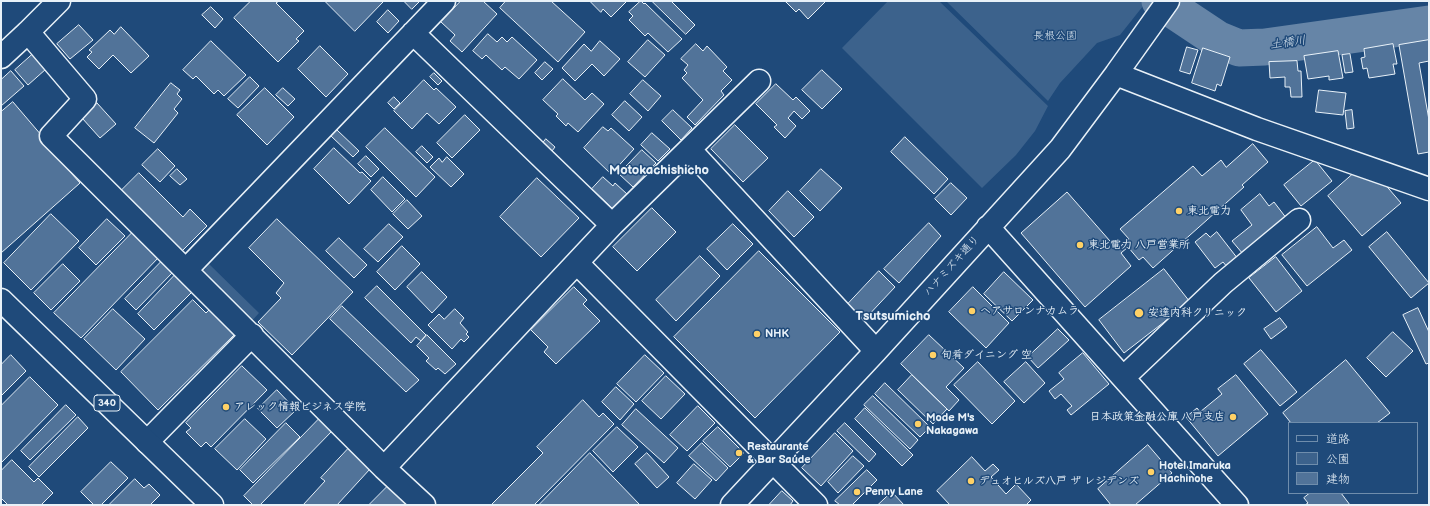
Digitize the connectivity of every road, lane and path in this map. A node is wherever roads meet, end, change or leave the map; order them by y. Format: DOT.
graph roads {
  1 [pos="59,1"];
  2 [pos="444,1"];
  3 [pos="1168,1"];
  4 [pos="28,32"];
  5 [pos="413,33"];
  6 [pos="1,57"];
  7 [pos="1116,74"];
  8 [pos="758,81"];
  9 [pos="690,150"];
  10 [pos="1429,189"];
  11 [pos="1299,220"];
  12 [pos="612,225"];
  13 [pos="988,227"];
  14 [pos="577,262"];
  15 [pos="186,270"];
  16 [pos="1,300"];
  17 [pos="252,335"];
  18 [pos="876,351"];
  19 [pos="1124,378"];
  20 [pos="147,442"];
  21 [pos="773,461"];
  22 [pos="384,468"];
  23 [pos="212,505"];
  24 [pos="424,505"];
  25 [pos="732,505"];
  26 [pos="816,505"];
  27 [pos="1237,505"];
  1 -- 4 [label="main road"];
  2 -- 5 [label="main road"];
  3 -- 7 [label="main road, ハナミズキ通り"];
  4 -- 6 [label="main road"];
  4 -- 15 [label="main road"];
  5 -- 12 [label="main road"];
  5 -- 15 [label="main road"];
  7 -- 10 [label="main road"];
  7 -- 13 [label="main road, ハナミズキ通り"];
  8 -- 9 [label="main road"];
  9 -- 12 [label="main road"];
  9 -- 18 [label="main road"];
  11 -- 19 [label="main road"];
  12 -- 14 [label="main road"];
  13 -- 18 [label="main road, ハナミズキ通り"];
  13 -- 19 [label="main road"];
  14 -- 21 [label="main road"];
  14 -- 22 [label="main road"];
  15 -- 17 [label="main road"];
  16 -- 20 [label="main road, 340"];
  17 -- 20 [label="main road"];
  17 -- 22 [label="main road"];
  18 -- 21 [label="main road, ハナミズキ通り"];
  19 -- 27 [label="main road"];
  20 -- 23 [label="main road, 340"];
  21 -- 25 [label="main road, ハナミズキ通り"];
  21 -- 26 [label="main road"];
  22 -- 24 [label="main road"];
}
